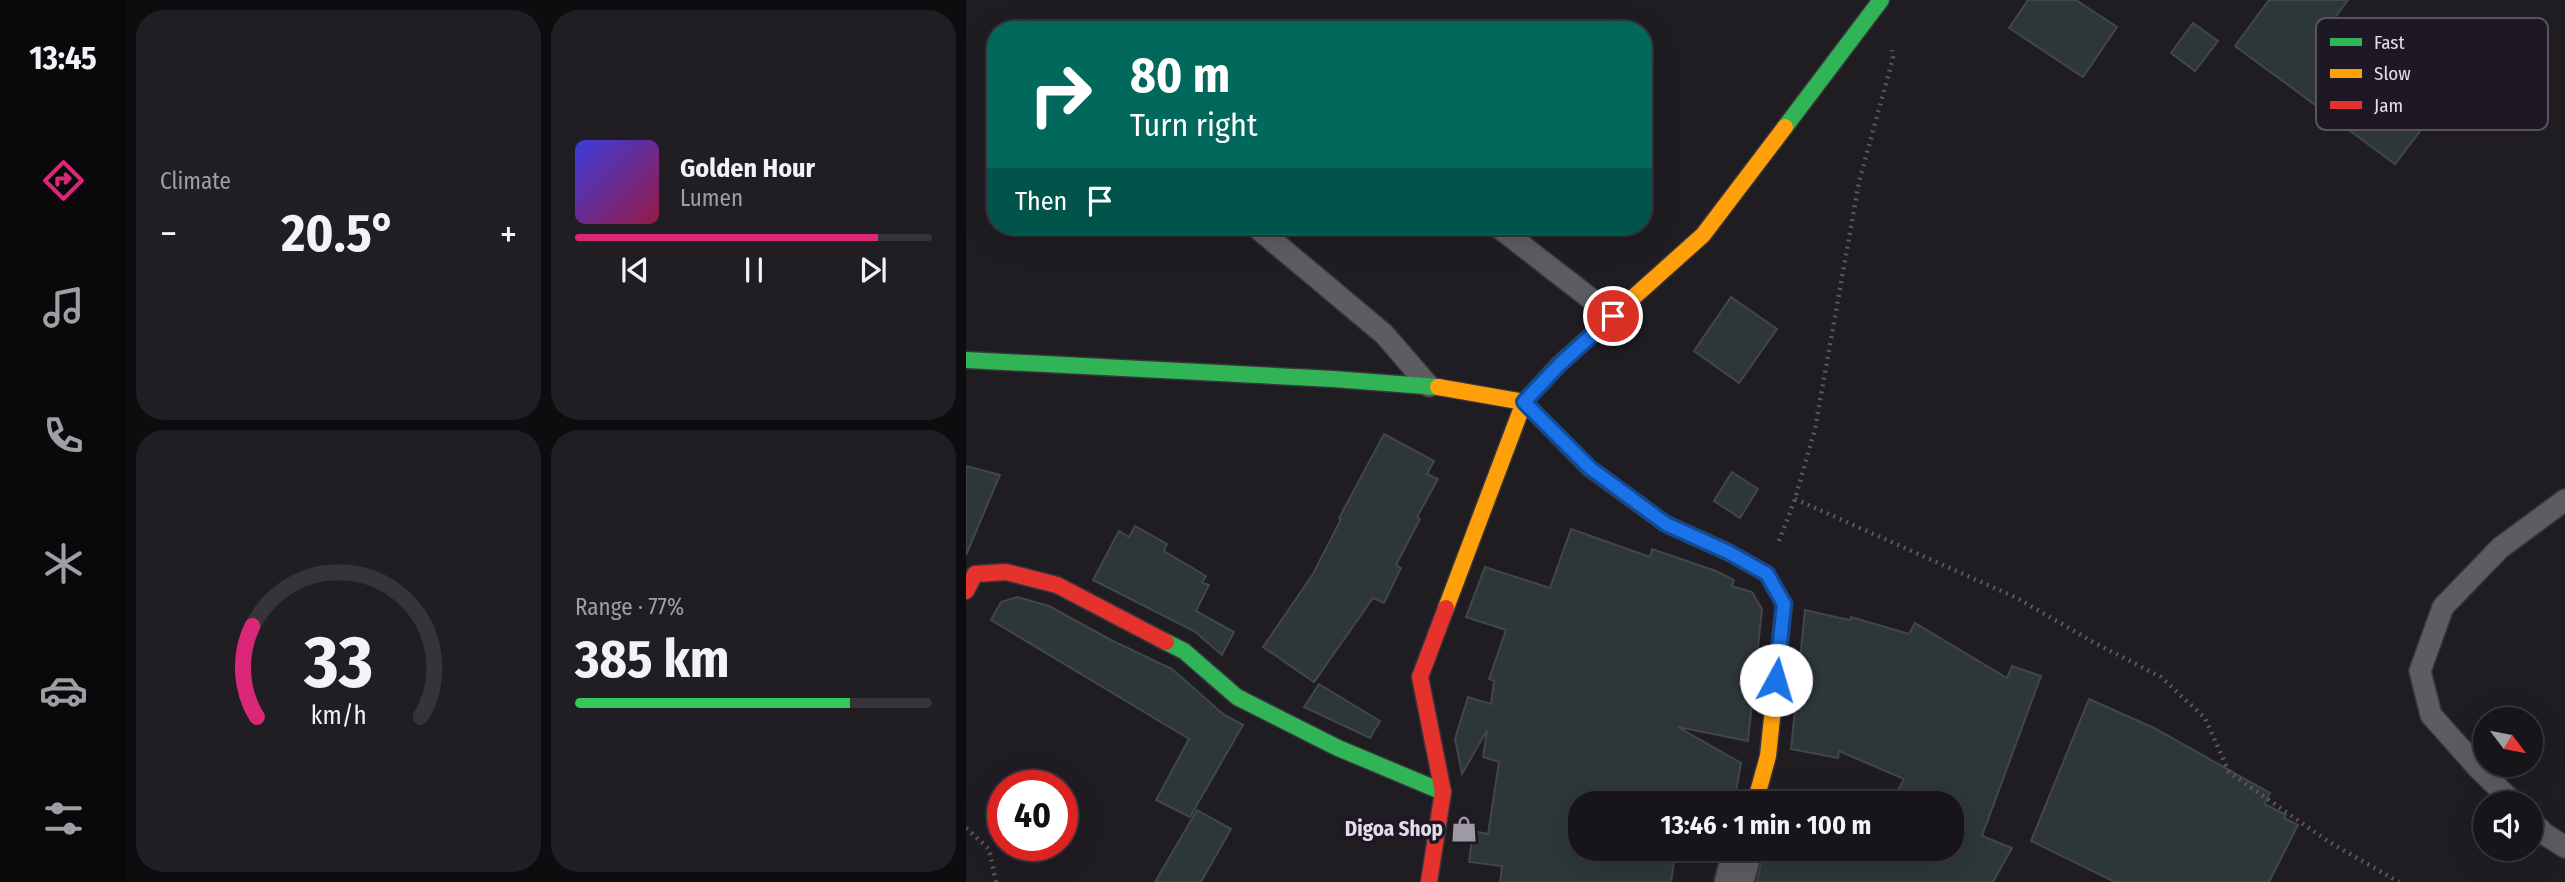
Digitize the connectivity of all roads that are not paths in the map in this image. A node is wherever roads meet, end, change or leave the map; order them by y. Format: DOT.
graph roads {
  1 [pos="1881,0"];
  2 [pos="1266,235"];
  3 [pos="1509,235"];
  4 [pos="1613,316"];
  5 [pos="966,360"];
  6 [pos="1429,386"];
  7 [pos="1524,402"];
  8 [pos="2565,500"];
  9 [pos="969,578"];
  10 [pos="1758,791"];
  11 [pos="2502,791"];
  12 [pos="1443,792"];
  13 [pos="2543,832"];
  14 [pos="2565,847"];
  15 [pos="1740,861"];
  16 [pos="1429,882"];
  17 [pos="1734,882"];
  1 -- 4 [label="street"];
  2 -- 6 [label="lane"];
  3 -- 4 [label="lane"];
  4 -- 7 [label="street"];
  5 -- 6 [label="street"];
  6 -- 7 [label="street"];
  7 -- 10 [label="street"];
  7 -- 12 [label="street"];
  8 -- 11 [label="lane"];
  9 -- 12 [label="street"];
  12 -- 16 [label="street"];
  13 -- 14 [label="lane"];
  15 -- 17 [label="street"];
}
